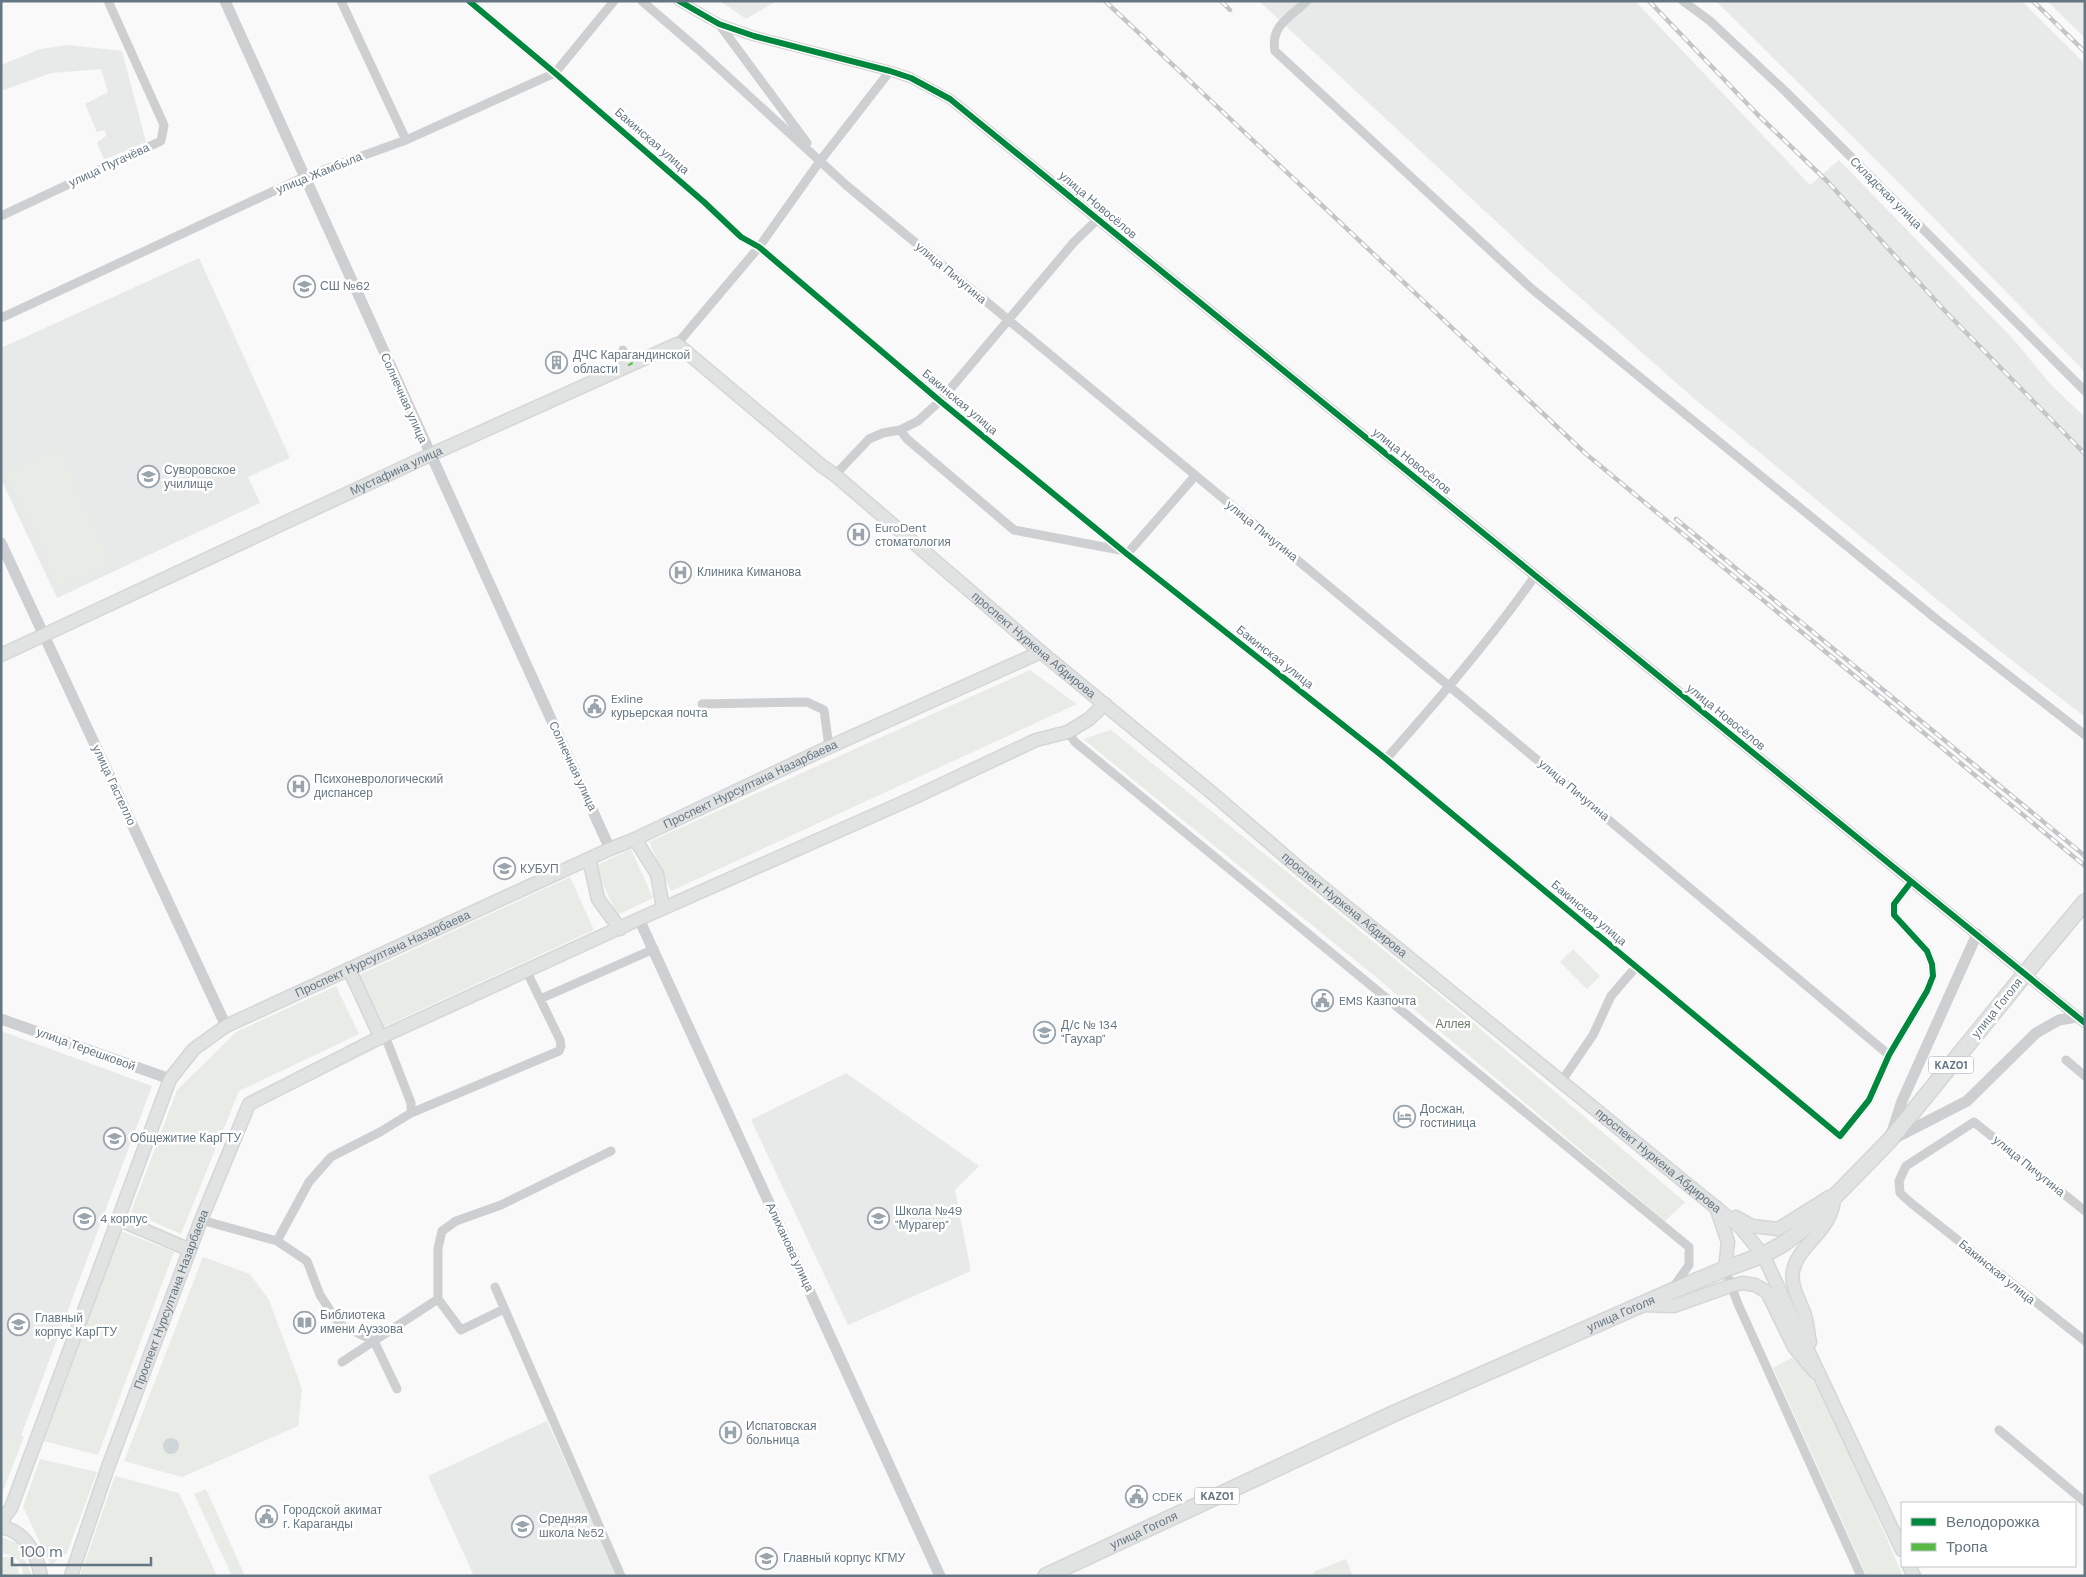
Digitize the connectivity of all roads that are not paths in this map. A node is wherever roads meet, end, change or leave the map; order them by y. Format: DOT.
graph roads {
  1 [pos="108,1"];
  2 [pos="224,1"];
  3 [pos="341,1"];
  4 [pos="469,1"];
  5 [pos="614,1"];
  6 [pos="642,1"];
  7 [pos="679,1"];
  8 [pos="1307,1"];
  9 [pos="1683,1"];
  10 [pos="719,24"];
  11 [pos="890,71"];
  12 [pos="555,73"];
  13 [pos="406,140"];
  14 [pos="820,161"];
  15 [pos="304,177"];
  16 [pos="1,216"];
  17 [pos="1098,219"];
  18 [pos="760,247"];
  19 [pos="1,318"];
  20 [pos="1008,320"];
  21 [pos="677,344"];
  22 [pos="623,350"];
  23 [pos="631,365"];
  24 [pos="2085,391"];
  25 [pos="940,401"];
  26 [pos="900,430"];
  27 [pos="430,455"];
  28 [pos="835,475"];
  29 [pos="1195,476"];
  30 [pos="2,548"];
  31 [pos="1125,552"];
  32 [pos="1535,576"];
  33 [pos="44,636"];
  34 [pos="1041,652"];
  35 [pos="1,655"];
  36 [pos="1450,686"];
  37 [pos="702,704"];
  38 [pos="1105,704"];
  39 [pos="1068,732"];
  40 [pos="2085,735"];
  41 [pos="829,748"];
  42 [pos="1386,759"];
  43 [pos="635,839"];
  44 [pos="610,849"];
  45 [pos="588,860"];
  46 [pos="1911,882"];
  47 [pos="2085,902"];
  48 [pos="664,908"];
  49 [pos="640,919"];
  50 [pos="620,929"];
  51 [pos="1977,934"];
  52 [pos="654,949"];
  53 [pos="1636,967"];
  54 [pos="349,969"];
  55 [pos="527,972"];
  56 [pos="540,999"];
  57 [pos="1,1019"];
  58 [pos="2081,1020"];
  59 [pos="226,1026"];
  60 [pos="383,1037"];
  61 [pos="1889,1055"];
  62 [pos="2066,1060"];
  63 [pos="2085,1076"];
  64 [pos="170,1079"];
  65 [pos="1561,1082"];
  66 [pos="411,1113"];
  67 [pos="1889,1141"];
  68 [pos="611,1151"];
  69 [pos="1839,1193"];
  70 [pos="1911,1203"];
  71 [pos="1720,1211"];
  72 [pos="2085,1211"];
  73 [pos="118,1219"];
  74 [pos="200,1220"];
  75 [pos="277,1242"];
  76 [pos="190,1250"];
  77 [pos="1763,1256"];
  78 [pos="1725,1269"];
  79 [pos="1730,1286"];
  80 [pos="495,1287"];
  81 [pos="1670,1292"];
  82 [pos="438,1299"];
  83 [pos="1641,1305"];
  84 [pos="504,1309"];
  85 [pos="374,1341"];
  86 [pos="2085,1341"];
  87 [pos="1812,1357"];
  88 [pos="342,1362"];
  89 [pos="1823,1381"];
  90 [pos="397,1388"];
  91 [pos="1999,1430"];
  92 [pos="2085,1502"];
  93 [pos="1,1522"];
  94 [pos="1,1527"];
  95 [pos="1901,1548"];
  96 [pos="77,1553"];
  97 [pos="1051,1575"];
  98 [pos="43,1576"];
  99 [pos="63,1576"];
  100 [pos="71,1576"];
  101 [pos="621,1576"];
  102 [pos="940,1576"];
  103 [pos="1861,1576"];
  1 -- 16 [label="street, улица Пугачёва"];
  2 -- 15 [label="street, Солнечная улица"];
  3 -- 13 [label="street"];
  4 -- 12 [label="street, Бакинская улица"];
  5 -- 12 [label="street, улица Жамбыла"];
  6 -- 14 [label="street, улица Пичугина"];
  7 -- 10 [label="street, улица Новосёлов"];
  8 -- 40 [label="street"];
  9 -- 24 [label="street, Складская улица"];
  10 -- 11 [label="street, улица Новосёлов"];
  10 -- 14 [label="street"];
  11 -- 14 [label="street, Мустафина улица"];
  11 -- 17 [label="street, улица Новосёлов"];
  12 -- 13 [label="street, улица Жамбыла"];
  12 -- 18 [label="street, Бакинская улица"];
  13 -- 15 [label="street, улица Жамбыла"];
  14 -- 18 [label="street, Мустафина улица"];
  14 -- 20 [label="street, улица Пичугина"];
  15 -- 19 [label="street, улица Жамбыла"];
  15 -- 27 [label="street, Солнечная улица"];
  17 -- 20 [label="street"];
  17 -- 32 [label="street, улица Новосёлов"];
  18 -- 21 [label="street, Мустафина улица"];
  18 -- 25 [label="street, Бакинская улица"];
  20 -- 25 [label="street"];
  20 -- 29 [label="street, улица Пичугина"];
  21 -- 23 [label="main road, Мустафина улица"];
  21 -- 28 [label="main road, проспект Нуркена Абдирова"];
  22 -- 23 [label="street"];
  23 -- 27 [label="main road, Мустафина улица"];
  25 -- 26 [label="street"];
  25 -- 31 [label="street, Бакинская улица"];
  26 -- 28 [label="street"];
  26 -- 31 [label="street"];
  27 -- 33 [label="main road, Мустафина улица"];
  27 -- 44 [label="street, Солнечная улица"];
  28 -- 34 [label="main road, проспект Нуркена Абдирова"];
  29 -- 31 [label="street"];
  29 -- 36 [label="street, улица Пичугина"];
  30 -- 33 [label="street, улица Гастелло"];
  31 -- 42 [label="street, Бакинская улица"];
  32 -- 36 [label="street"];
  32 -- 46 [label="street, улица Новосёлов"];
  33 -- 35 [label="main road, Мустафина улица"];
  33 -- 59 [label="street, улица Гастелло"];
  34 -- 38 [label="main road, проспект Нуркена Абдирова"];
  34 -- 41 [label="main road, Проспект Нурсултана Назарбаева"];
  36 -- 42 [label="street"];
  36 -- 61 [label="street, улица Пичугина"];
  37 -- 41 [label="street"];
  38 -- 39 [label="main road, Проспект Нурсултана Назарбаева"];
  38 -- 65 [label="main road, проспект Нуркена Абдирова"];
  39 -- 48 [label="main road, Проспект Нурсултана Назарбаева"];
  39 -- 81 [label="street"];
  41 -- 43 [label="main road, Проспект Нурсултана Назарбаева"];
  42 -- 53 [label="street, Бакинская улица"];
  43 -- 44 [label="main road, Проспект Нурсултана Назарбаева"];
  43 -- 48 [label="main road"];
  44 -- 45 [label="main road, Проспект Нурсултана Назарбаева"];
  45 -- 50 [label="main road"];
  45 -- 54 [label="main road, Проспект Нурсултана Назарбаева"];
  46 -- 51 [label="street, улица Новосёлов"];
  46 -- 61 [label="street, Бакинская улица"];
  47 -- 67 [label="highway, улица Гоголя / KАZ01, bridge"];
  48 -- 49 [label="main road, Проспект Нурсултана Назарбаева"];
  49 -- 50 [label="main road, Проспект Нурсултана Назарбаева"];
  49 -- 52 [label="street, Алиханова улица"];
  50 -- 55 [label="main road, Проспект Нурсултана Назарбаева"];
  51 -- 58 [label="street, улица Новосёлов"];
  51 -- 67 [label="street"];
  52 -- 56 [label="street"];
  52 -- 102 [label="street, Алиханова улица"];
  53 -- 61 [label="street, Бакинская улица"];
  53 -- 65 [label="street"];
  54 -- 59 [label="main road, Проспект Нурсултана Назарбаева"];
  54 -- 60 [label="main road"];
  55 -- 56 [label="street"];
  55 -- 60 [label="main road, Проспект Нурсултана Назарбаева"];
  56 -- 66 [label="street"];
  57 -- 64 [label="street, улица Терешковой"];
  58 -- 67 [label="street"];
  59 -- 64 [label="main road, Проспект Нурсултана Назарбаева"];
  60 -- 66 [label="street"];
  60 -- 74 [label="main road, Проспект Нурсултана Назарбаева"];
  62 -- 63 [label="street"];
  64 -- 73 [label="main road, Проспект Нурсултана Назарбаева"];
  65 -- 71 [label="main road, проспект Нуркена Абдирова"];
  66 -- 75 [label="street"];
  67 -- 69 [label="highway, улица Гоголя / KАZ01"];
  68 -- 82 [label="street"];
  69 -- 71 [label="main road"];
  69 -- 77 [label="highway, улица Гоголя / KАZ01"];
  69 -- 87 [label="main road"];
  70 -- 72 [label="street, улица Пичугина"];
  70 -- 86 [label="street, Бакинская улица"];
  71 -- 77 [label="main road, проспект Нуркена Абдирова"];
  71 -- 78 [label="main road"];
  73 -- 76 [label="main road"];
  73 -- 93 [label="main road, Проспект Нурсултана Назарбаева"];
  74 -- 75 [label="street"];
  74 -- 76 [label="main road, Проспект Нурсултана Назарбаева"];
  75 -- 85 [label="street"];
  76 -- 96 [label="main road, Проспект Нурсултана Назарбаева"];
  77 -- 78 [label="highway, улица Гоголя / KАZ01"];
  77 -- 87 [label="main road, проспект Нуркена Абдирова"];
  78 -- 79 [label="street"];
  78 -- 81 [label="highway, улица Гоголя / KАZ01"];
  79 -- 83 [label="main road"];
  79 -- 89 [label="main road"];
  79 -- 103 [label="street"];
  80 -- 84 [label="street"];
  81 -- 83 [label="highway, улица Гоголя / KАZ01"];
  82 -- 84 [label="street"];
  82 -- 85 [label="street"];
  83 -- 97 [label="highway, улица Гоголя / KАZ01"];
  84 -- 101 [label="street"];
  85 -- 88 [label="street"];
  85 -- 90 [label="street"];
  87 -- 89 [label="main road, проспект Нуркена Абдирова"];
  89 -- 95 [label="main road, проспект Нуркена Абдирова"];
  91 -- 92 [label="street"];
  94 -- 98 [label="main road"];
  96 -- 99 [label="main road, Проспект Нурсултана Назарбаева"];
  96 -- 100 [label="main road, Проспект Нурсултана Назарбаева"];
}
